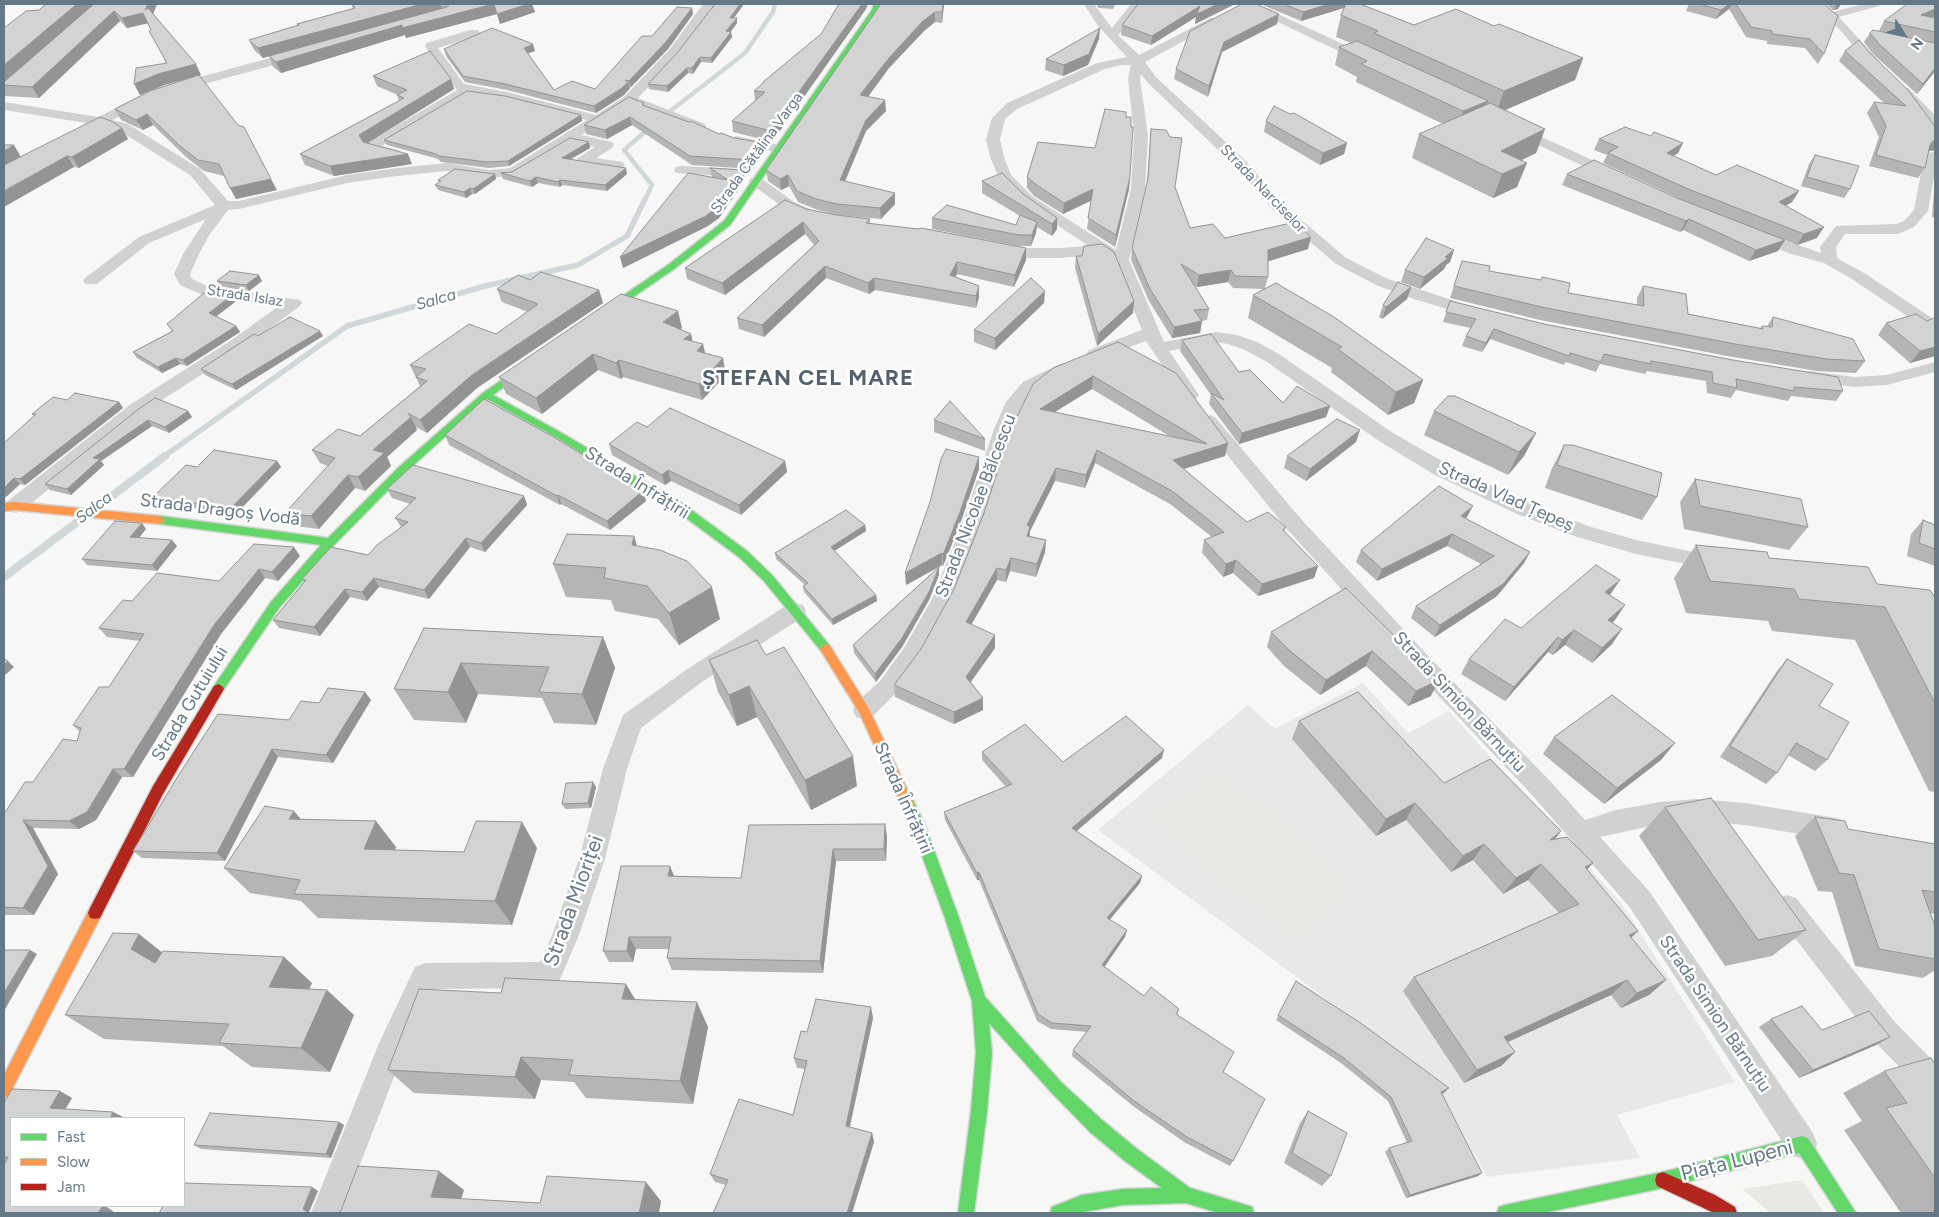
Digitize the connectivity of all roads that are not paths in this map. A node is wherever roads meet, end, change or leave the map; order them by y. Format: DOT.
graph roads {
  1 [pos="877,4"];
  2 [pos="1089,4"];
  3 [pos="1137,4"];
  4 [pos="1818,4"];
  5 [pos="1874,4"];
  6 [pos="704,7"];
  7 [pos="1240,7"];
  8 [pos="1831,16"];
  9 [pos="460,23"];
  10 [pos="1845,29"];
  11 [pos="1861,32"];
  12 [pos="1112,35"];
  13 [pos="311,50"];
  14 [pos="1138,61"];
  15 [pos="1382,66"];
  16 [pos="1882,71"];
  17 [pos="1896,84"];
  18 [pos="466,90"];
  19 [pos="630,99"];
  20 [pos="4,106"];
  21 [pos="597,119"];
  22 [pos="100,121"];
  23 [pos="1935,122"];
  24 [pos="1507,125"];
  25 [pos="83,130"];
  26 [pos="569,137"];
  27 [pos="780,148"];
  28 [pos="1935,155"];
  29 [pos="618,165"];
  30 [pos="447,167"];
  31 [pos="681,170"];
  32 [pos="758,178"];
  33 [pos="1624,180"];
  34 [pos="224,206"];
  35 [pos="821,218"];
  36 [pos="1745,231"];
  37 [pos="982,247"];
  38 [pos="1105,249"];
  39 [pos="1121,260"];
  40 [pos="1829,260"];
  41 [pos="91,281"];
  42 [pos="1488,315"];
  43 [pos="592,321"];
  44 [pos="1935,326"];
  45 [pos="1154,341"];
  46 [pos="544,353"];
  47 [pos="1935,367"];
  48 [pos="1799,375"];
  49 [pos="486,395"];
  50 [pos="10,507"];
  51 [pos="330,542"];
  52 [pos="1732,566"];
  53 [pos="795,611"];
  54 [pos="864,710"];
  55 [pos="1715,811"];
  56 [pos="1580,832"];
  57 [pos="1859,832"];
  58 [pos="1733,834"];
  59 [pos="1773,888"];
  60 [pos="979,1001"];
  61 [pos="1935,1083"];
  62 [pos="4,1090"];
  63 [pos="1802,1144"];
  64 [pos="1663,1180"];
  65 [pos="1186,1195"];
  66 [pos="326,1213"];
  67 [pos="966,1213"];
  68 [pos="1058,1213"];
  69 [pos="1246,1213"];
  70 [pos="1506,1213"];
  71 [pos="1729,1213"];
  72 [pos="1848,1213"];
  1 -- 27 [label="main road, Strada Cătălina Varga"];
  2 -- 12 [label="street, Strada Narciselor"];
  3 -- 12 [label="street"];
  4 -- 8 [label="street"];
  5 -- 8 [label="street"];
  6 -- 19 [label="street"];
  7 -- 14 [label="street"];
  7 -- 15 [label="street"];
  8 -- 10 [label="street"];
  9 -- 18 [label="street"];
  10 -- 11 [label="street"];
  10 -- 16 [label="street"];
  12 -- 14 [label="street, Strada Narciselor"];
  13 -- 22 [label="street"];
  14 -- 38 [label="street"];
  14 -- 39 [label="street"];
  14 -- 42 [label="street, Strada Narciselor"];
  17 -- 23 [label="street"];
  18 -- 21 [label="street"];
  18 -- 30 [label="street"];
  19 -- 21 [label="street"];
  19 -- 27 [label="street"];
  20 -- 22 [label="street"];
  21 -- 26 [label="street"];
  22 -- 25 [label="street"];
  22 -- 34 [label="street"];
  24 -- 33 [label="street"];
  26 -- 29 [label="street"];
  26 -- 30 [label="street"];
  27 -- 32 [label="main road, Strada Cătălina Varga"];
  28 -- 40 [label="street"];
  30 -- 34 [label="street"];
  31 -- 32 [label="street"];
  32 -- 35 [label="street"];
  32 -- 43 [label="main road, Strada Cătălina Varga"];
  34 -- 41 [label="street"];
  34 -- 50 [label="street, Strada Islaz"];
  36 -- 40 [label="street"];
  37 -- 38 [label="street"];
  38 -- 39 [label="street"];
  39 -- 45 [label="street, Strada Simion Bărnuțiu"];
  40 -- 44 [label="street"];
  45 -- 52 [label="street, Strada Vlad Țepeș"];
  45 -- 54 [label="street, Strada Nicolae Bălcescu"];
  45 -- 56 [label="street, Strada Simion Bărnuțiu"];
  46 -- 49 [label="main road"];
  47 -- 48 [label="street"];
  49 -- 51 [label="main road, Strada Gutuiului"];
  49 -- 53 [label="main road, Strada Înfrățirii"];
  50 -- 51 [label="main road, Strada Dragoș Vodă"];
  51 -- 62 [label="main road, Strada Gutuiului"];
  53 -- 54 [label="main road, Strada Înfrățirii"];
  53 -- 66 [label="street, Strada Mioriței"];
  54 -- 60 [label="main road, Strada Înfrățirii"];
  55 -- 56 [label="street"];
  55 -- 57 [label="street"];
  55 -- 58 [label="street"];
  56 -- 63 [label="street, Strada Simion Bărnuțiu"];
  59 -- 61 [label="street"];
  60 -- 65 [label="main road"];
  60 -- 67 [label="main road"];
  63 -- 64 [label="main road, Piața Lupeni"];
  63 -- 72 [label="main road, Piața Lupeni"];
  64 -- 70 [label="main road"];
  64 -- 71 [label="main road, Piața Lupeni"];
  65 -- 68 [label="main road"];
  65 -- 69 [label="main road"];
}
